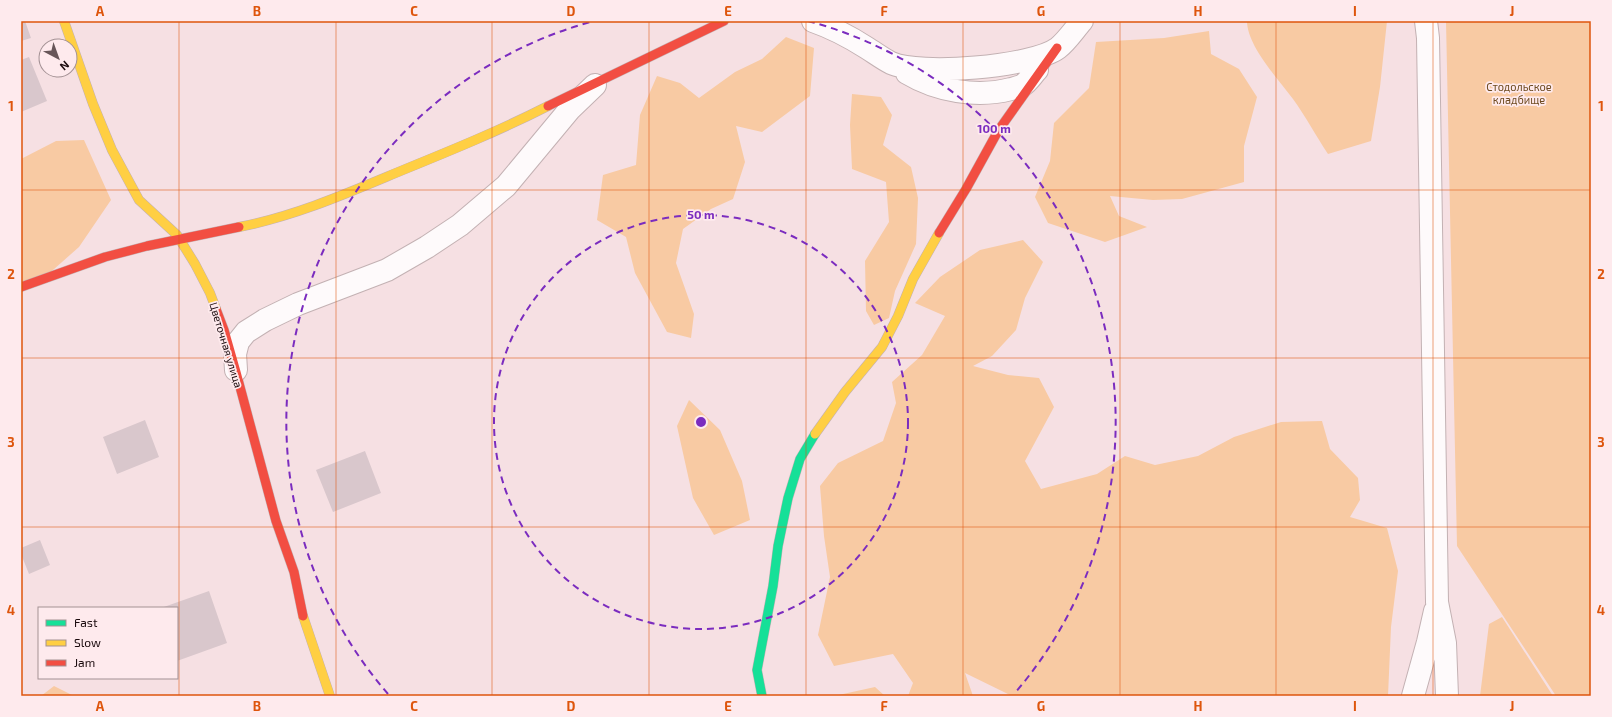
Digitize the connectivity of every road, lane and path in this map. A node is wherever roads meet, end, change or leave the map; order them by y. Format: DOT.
graph roads {
  1 [pos="64,21"];
  2 [pos="724,21"];
  3 [pos="813,21"];
  4 [pos="1082,21"];
  5 [pos="1426,21"];
  6 [pos="1057,48"];
  7 [pos="600,80"];
  8 [pos="180,240"];
  9 [pos="21,287"];
  10 [pos="236,372"];
  11 [pos="1437,602"];
  12 [pos="330,696"];
  13 [pos="762,696"];
  14 [pos="1413,696"];
  15 [pos="1446,696"];
  1 -- 8 [label="street, Цветочная улица"];
  2 -- 7 [label="street"];
  3 -- 6 [label="street"];
  4 -- 6 [label="street"];
  5 -- 11 [label="street"];
  6 -- 13 [label="street"];
  7 -- 8 [label="street"];
  7 -- 10 [label="street"];
  8 -- 9 [label="street"];
  8 -- 10 [label="street, Цветочная улица"];
  10 -- 12 [label="street, Цветочная улица"];
  11 -- 14 [label="street"];
  11 -- 15 [label="street"];
}
